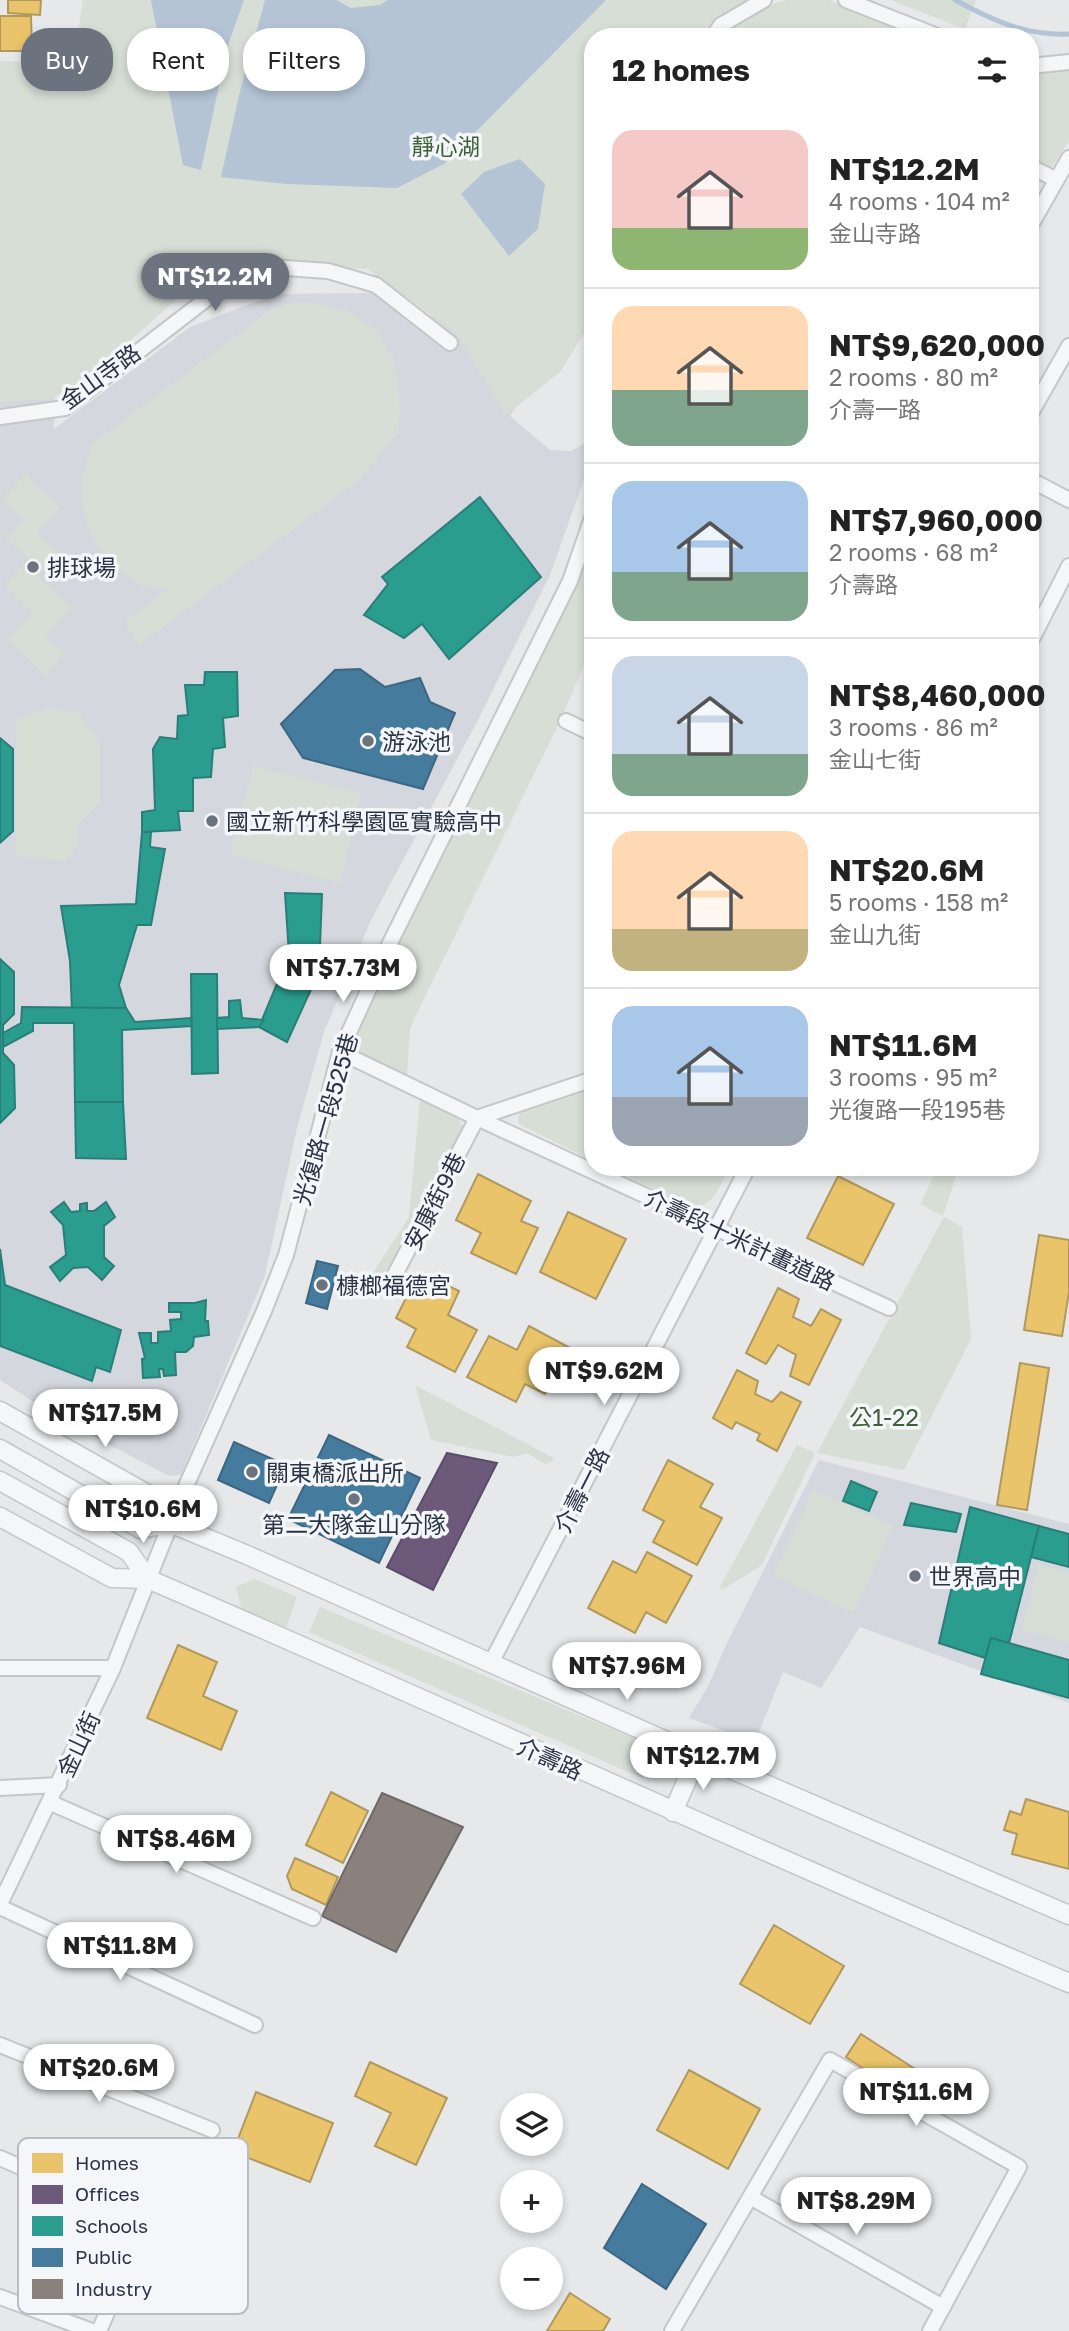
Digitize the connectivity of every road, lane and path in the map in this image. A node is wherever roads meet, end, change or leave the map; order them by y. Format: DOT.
graph roads {
  1 [pos="764,0"];
  2 [pos="846,0"];
  3 [pos="719,28"];
  4 [pos="917,28"];
  5 [pos="1069,62"];
  6 [pos="1039,65"];
  7 [pos="1069,158"];
  8 [pos="1039,171"];
  9 [pos="1055,179"];
  10 [pos="1039,210"];
  11 [pos="450,343"];
  12 [pos="1069,346"];
  13 [pos="1039,399"];
  14 [pos="0,417"];
  15 [pos="1039,484"];
  16 [pos="1069,500"];
  17 [pos="584,541"];
  18 [pos="1069,566"];
  19 [pos="1039,625"];
  20 [pos="566,721"];
  21 [pos="584,730"];
  22 [pos="340,1052"];
  23 [pos="584,1082"];
  24 [pos="477,1118"];
  25 [pos="584,1167"];
  26 [pos="603,1176"];
  27 [pos="743,1176"];
  28 [pos="716,1228"];
  29 [pos="390,1284"];
  30 [pos="889,1308"];
  31 [pos="0,1411"];
  32 [pos="0,1449"];
  33 [pos="0,1481"];
  34 [pos="0,1517"];
  35 [pos="170,1523"];
  36 [pos="148,1579"];
  37 [pos="491,1662"];
  38 [pos="0,1668"];
  39 [pos="113,1668"];
  40 [pos="698,1755"];
  41 [pos="59,1785"];
  42 [pos="0,1788"];
  43 [pos="51,1803"];
  44 [pos="673,1812"];
  45 [pos="0,1905"];
  46 [pos="1069,1915"];
  47 [pos="313,1917"];
  48 [pos="1069,1983"];
  49 [pos="255,2025"];
  50 [pos="0,2045"];
  51 [pos="212,2130"];
  52 [pos="0,2158"];
  53 [pos="18,2166"];
  54 [pos="752,2198"];
  55 [pos="0,2297"];
  56 [pos="18,2304"];
  57 [pos="943,2307"];
  58 [pos="46,2314"];
  59 [pos="106,2314"];
  60 [pos="92,2331"];
  61 [pos="99,2331"];
  62 [pos="672,2331"];
  63 [pos="930,2331"];
  1 -- 3 [label="street"];
  2 -- 4 [label="street"];
  5 -- 6 [label="street"];
  7 -- 9 [label="street"];
  8 -- 9 [label="street"];
  9 -- 10 [label="street"];
  11 -- 14 [label="street, 金山寺路"];
  12 -- 13 [label="street"];
  15 -- 16 [label="street"];
  17 -- 22 [label="street, 光復路一段525巷"];
  18 -- 19 [label="street"];
  20 -- 21 [label="street"];
  22 -- 24 [label="street, 介壽段十米計畫道路"];
  22 -- 35 [label="street, 光復路一段525巷"];
  23 -- 24 [label="street"];
  24 -- 25 [label="street, 介壽段十米計畫道路"];
  24 -- 29 [label="street, 安康街9巷"];
  26 -- 28 [label="street, 介壽段十米計畫道路"];
  27 -- 28 [label="street, 介壽一路"];
  28 -- 30 [label="street, 介壽段十米計畫道路"];
  28 -- 37 [label="street, 介壽一路"];
  31 -- 35 [label="street"];
  32 -- 35 [label="street"];
  33 -- 36 [label="street, 介壽路"];
  34 -- 36 [label="street, 介壽路"];
  35 -- 36 [label="street, 光復路一段525巷"];
  35 -- 37 [label="street"];
  36 -- 39 [label="street, 金山街"];
  36 -- 44 [label="street, 介壽路"];
  37 -- 40 [label="street"];
  38 -- 39 [label="street"];
  39 -- 41 [label="street, 金山街"];
  40 -- 44 [label="street"];
  40 -- 46 [label="street"];
  41 -- 42 [label="street"];
  41 -- 43 [label="street, 金山街"];
  43 -- 45 [label="street, 金山街"];
  43 -- 47 [label="street"];
  44 -- 48 [label="street, 介壽路"];
  45 -- 49 [label="street"];
  50 -- 51 [label="street"];
  52 -- 53 [label="street"];
  54 -- 57 [label="street"];
  54 -- 57 [label="street"];
  54 -- 62 [label="street"];
  55 -- 56 [label="street"];
  57 -- 63 [label="street"];
  58 -- 60 [label="street"];
  59 -- 61 [label="street"];
}
